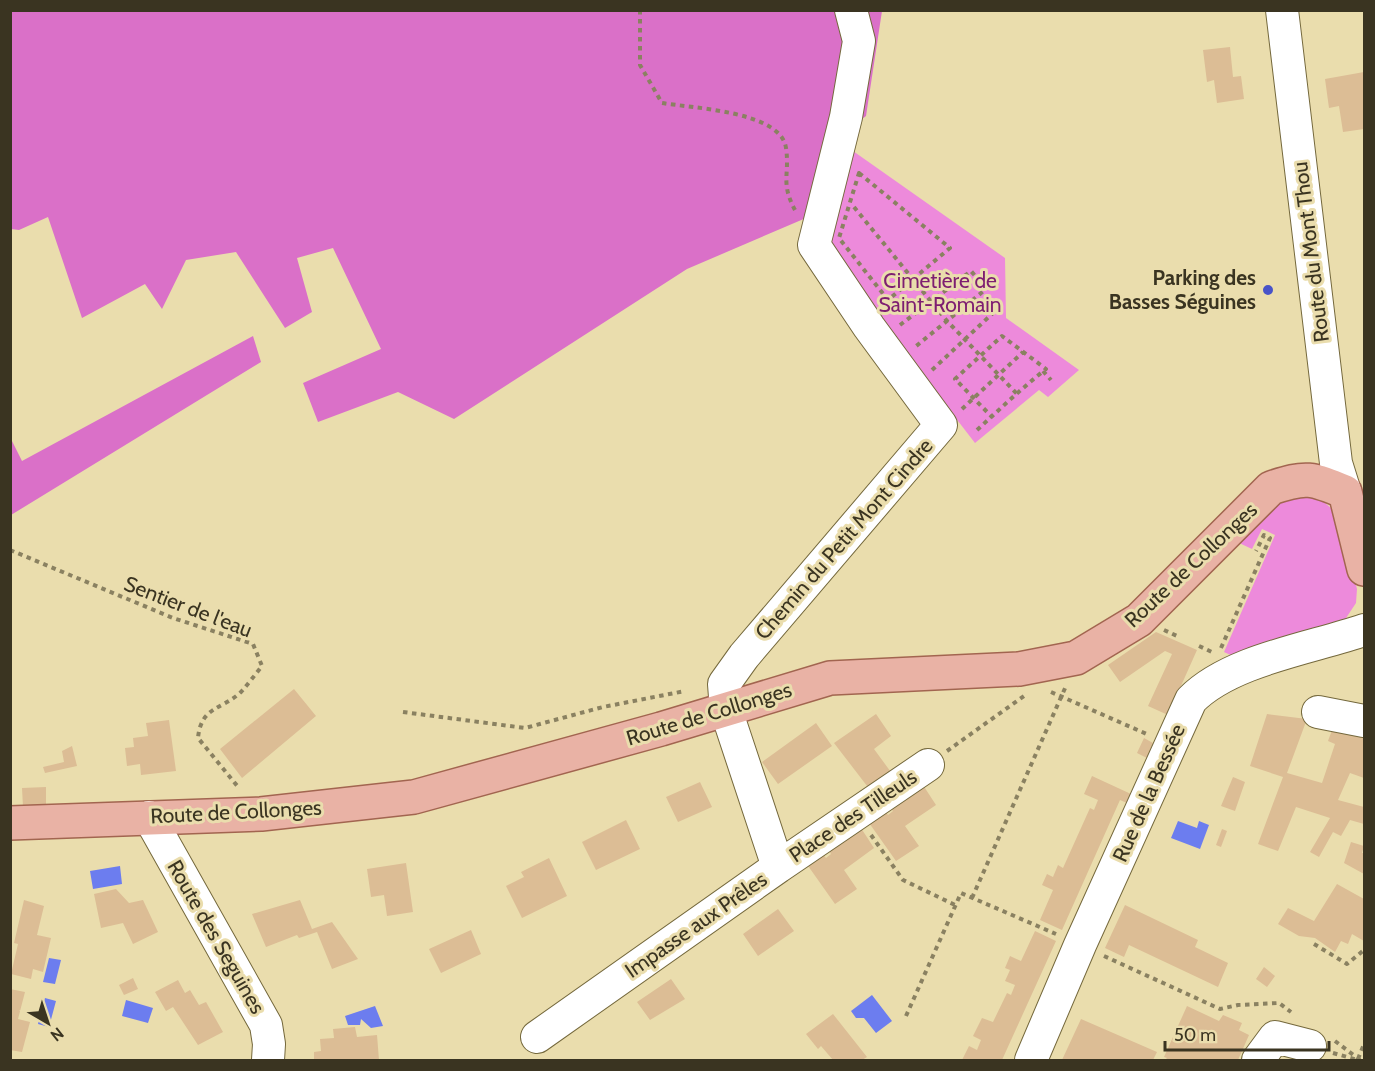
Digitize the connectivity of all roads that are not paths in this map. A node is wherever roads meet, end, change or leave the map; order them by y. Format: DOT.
graph roads {
  1 [pos="851,10"];
  2 [pos="1282,10"];
  3 [pos="1345,492"];
  4 [pos="1365,569"];
  5 [pos="1365,630"];
  6 [pos="725,697"];
  7 [pos="1318,712"];
  8 [pos="1365,721"];
  9 [pos="928,765"];
  10 [pos="149,817"];
  11 [pos="10,823"];
  12 [pos="778,867"];
  13 [pos="537,1037"];
  14 [pos="1310,1046"];
  15 [pos="268,1060"];
  16 [pos="1031,1060"];
  17 [pos="1258,1060"];
  1 -- 6 [label="street, Chemin du Petit Mont Cindre"];
  2 -- 3 [label="street, Route du Mont Thou"];
  3 -- 4 [label="main road"];
  3 -- 6 [label="main road, Route de Collonges"];
  5 -- 16 [label="street, Rue de la Bessée"];
  6 -- 10 [label="main road, Route de Collonges"];
  6 -- 12 [label="street, Impasse aux Prêles"];
  7 -- 8 [label="street"];
  9 -- 12 [label="street, Place des Tilleuls"];
  10 -- 11 [label="main road, Route de Collonges"];
  10 -- 15 [label="street, Route des Seguines"];
  12 -- 13 [label="street, Impasse aux Prêles"];
  14 -- 17 [label="street"];
}
